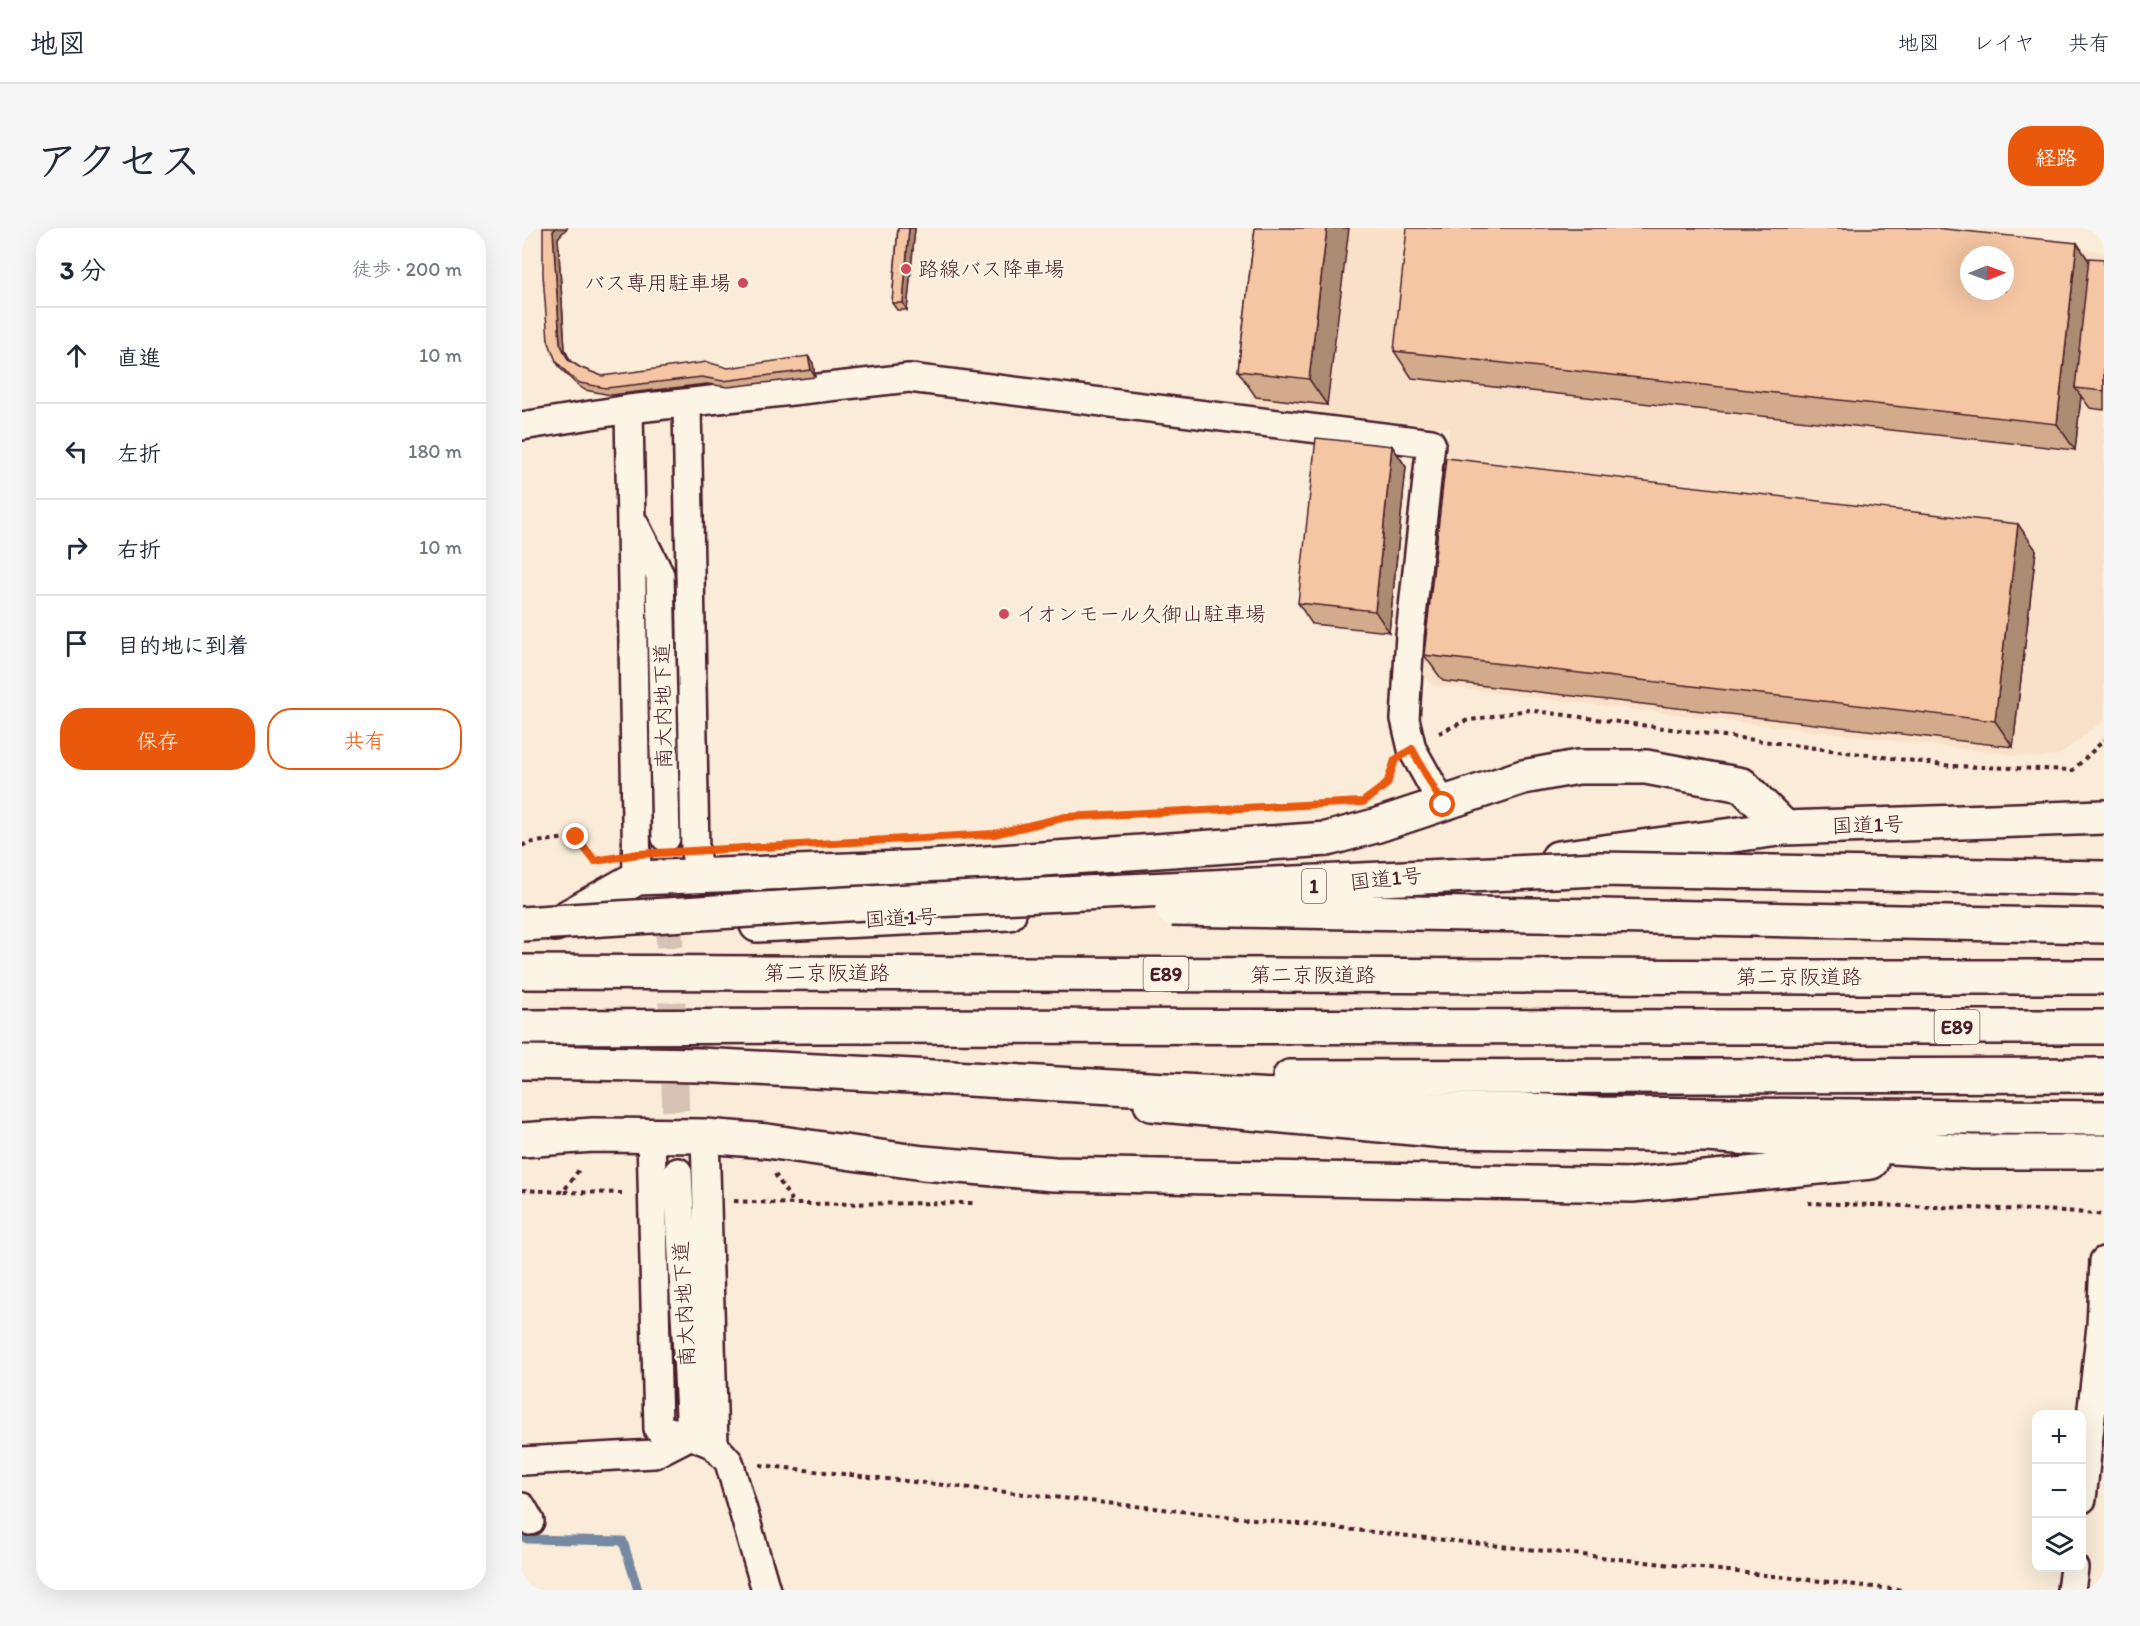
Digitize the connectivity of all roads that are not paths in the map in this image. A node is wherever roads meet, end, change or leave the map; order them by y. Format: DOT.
graph roads {
  1 [pos="687,404"];
  2 [pos="629,409"];
  3 [pos="522,426"];
  4 [pos="631,516"];
  5 [pos="689,526"];
  6 [pos="660,575"];
  7 [pos="1443,805"];
  8 [pos="2104,817"];
  9 [pos="1785,828"];
  10 [pos="666,838"];
  11 [pos="637,866"];
  12 [pos="699,874"];
  13 [pos="2104,878"];
  14 [pos="846,904"];
  15 [pos="2104,926"];
  16 [pos="525,933"];
  17 [pos="522,972"];
  18 [pos="2104,977"];
  19 [pos="522,1027"];
  20 [pos="2104,1027"];
  21 [pos="522,1062"];
  22 [pos="2104,1075"];
  23 [pos="522,1078"];
  24 [pos="951,1078"];
  25 [pos="2104,1118"];
  26 [pos="651,1135"];
  27 [pos="705,1136"];
  28 [pos="522,1140"];
  29 [pos="1972,1152"];
  30 [pos="2104,1152"];
  31 [pos="678,1172"];
  32 [pos="2104,1261"];
  33 [pos="711,1447"];
  34 [pos="522,1461"];
  35 [pos="2090,1485"];
  36 [pos="2073,1572"];
  37 [pos="766,1590"];
  38 [pos="2071,1590"];
  1 -- 2 [label="street"];
  1 -- 5 [label="street"];
  1 -- 7 [label="street"];
  2 -- 3 [label="street"];
  2 -- 4 [label="street"];
  4 -- 6 [label="street"];
  4 -- 11 [label="street"];
  5 -- 6 [label="street"];
  5 -- 12 [label="street"];
  6 -- 10 [label="street, 南大内地下道"];
  7 -- 9 [label="highway"];
  7 -- 12 [label="highway"];
  8 -- 9 [label="highway, 国道1号 / 1"];
  9 -- 16 [label="highway, 国道1号 / 1"];
  11 -- 12 [label="highway"];
  11 -- 16 [label="highway"];
  13 -- 14 [label="highway, bridge"];
  14 -- 15 [label="highway, bridge"];
  14 -- 16 [label="highway, bridge"];
  17 -- 18 [label="highway, 第二京阪道路 / E89, bridge"];
  19 -- 20 [label="highway, E89, bridge"];
  21 -- 24 [label="highway, bridge"];
  22 -- 24 [label="highway"];
  23 -- 29 [label="highway"];
  24 -- 25 [label="highway"];
  26 -- 27 [label="highway"];
  26 -- 28 [label="highway"];
  26 -- 33 [label="street"];
  27 -- 29 [label="highway"];
  27 -- 33 [label="street"];
  29 -- 30 [label="highway"];
  31 -- 33 [label="street, 南大内地下道"];
  32 -- 35 [label="street"];
  33 -- 34 [label="street"];
  33 -- 37 [label="street"];
  36 -- 38 [label="street"];
}
